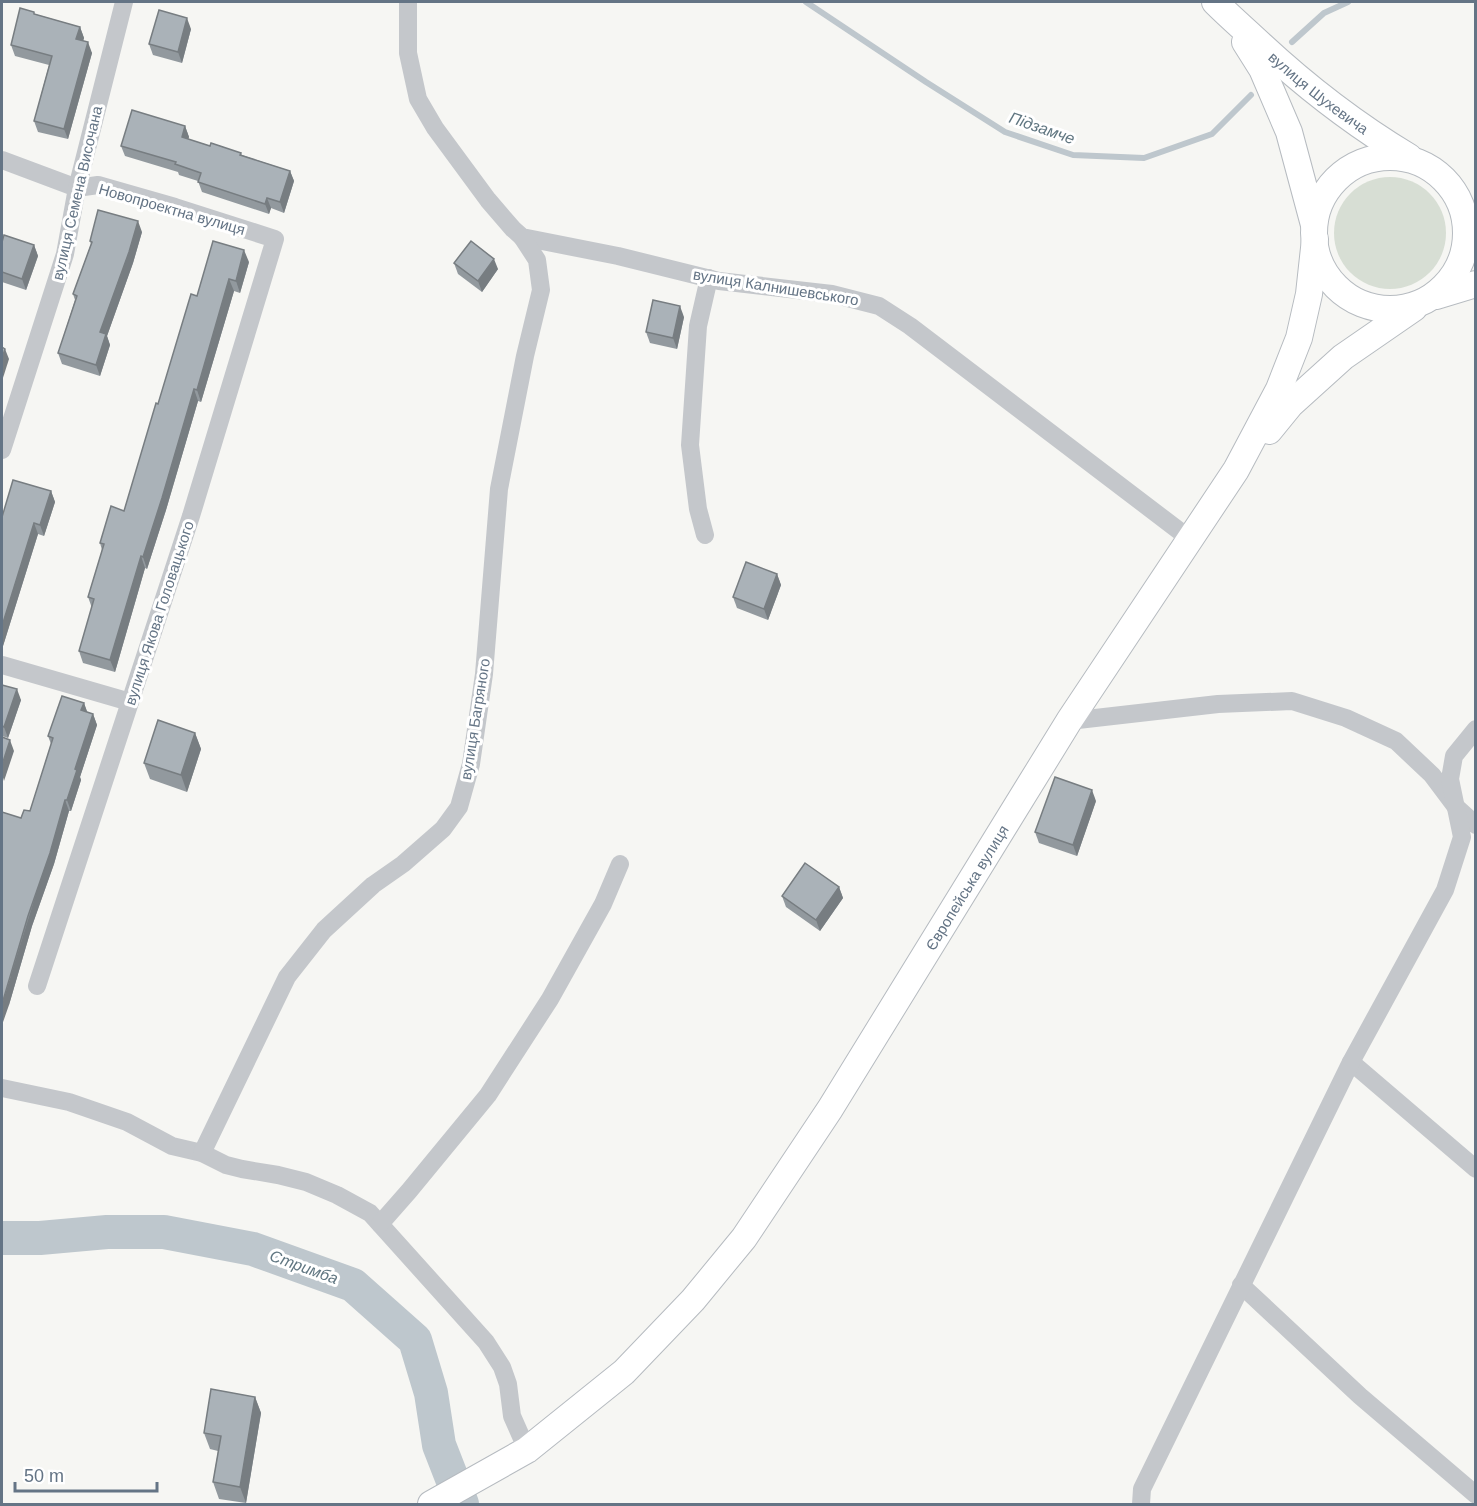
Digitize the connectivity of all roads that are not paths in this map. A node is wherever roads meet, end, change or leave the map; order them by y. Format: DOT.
graph roads {
  1 [pos="124,2"];
  2 [pos="408,2"];
  3 [pos="1220,7"];
  4 [pos="2,160"];
  5 [pos="1425,166"];
  6 [pos="77,188"];
  7 [pos="1476,189"];
  8 [pos="1315,233"];
  9 [pos="522,237"];
  10 [pos="275,239"];
  11 [pos="709,278"];
  12 [pos="1476,284"];
  13 [pos="1424,301"];
  14 [pos="2,450"];
  15 [pos="1236,470"];
  16 [pos="705,535"];
  17 [pos="1190,539"];
  18 [pos="2,665"];
  19 [pos="130,702"];
  20 [pos="1069,721"];
  21 [pos="1476,729"];
  22 [pos="1456,807"];
  23 [pos="1476,825"];
  24 [pos="620,864"];
  25 [pos="37,986"];
  26 [pos="1350,1062"];
  27 [pos="2,1088"];
  28 [pos="202,1153"];
  29 [pos="1476,1169"];
  30 [pos="380,1224"];
  31 [pos="1242,1285"];
  32 [pos="527,1450"];
  33 [pos="1476,1495"];
  34 [pos="431,1504"];
  35 [pos="1141,1504"];
  1 -- 6 [label="street, вулиця Семена Височана"];
  2 -- 9 [label="street"];
  3 -- 5 [label="main road, вулиця Шухевича"];
  3 -- 8 [label="main road, вулиця Шухевича"];
  4 -- 6 [label="street, Новопроектна вулиця"];
  5 -- 7 [label="main road"];
  5 -- 8 [label="main road"];
  5 -- 13 [label="main road"];
  6 -- 10 [label="street, Новопроектна вулиця"];
  6 -- 14 [label="street, вулиця Семена Височана"];
  8 -- 13 [label="main road"];
  8 -- 15 [label="main road"];
  9 -- 11 [label="street, вулиця Калнишевського"];
  9 -- 28 [label="street, вулиця Багряного"];
  10 -- 19 [label="street, вулиця Якова Головацького"];
  11 -- 16 [label="street"];
  11 -- 17 [label="street, вулиця Калнишевського"];
  12 -- 13 [label="main road"];
  13 -- 15 [label="main road"];
  15 -- 17 [label="main road, Європейська вулиця"];
  17 -- 20 [label="main road, Європейська вулиця"];
  18 -- 19 [label="street"];
  19 -- 25 [label="street, вулиця Якова Головацького"];
  20 -- 22 [label="street"];
  20 -- 32 [label="main road, Європейська вулиця"];
  21 -- 22 [label="street"];
  22 -- 23 [label="street"];
  22 -- 26 [label="street"];
  24 -- 30 [label="street"];
  26 -- 29 [label="street"];
  26 -- 31 [label="street"];
  27 -- 28 [label="street"];
  28 -- 30 [label="street"];
  30 -- 32 [label="street"];
  31 -- 33 [label="street"];
  31 -- 35 [label="street"];
  32 -- 34 [label="main road, Європейська вулиця"];
}
